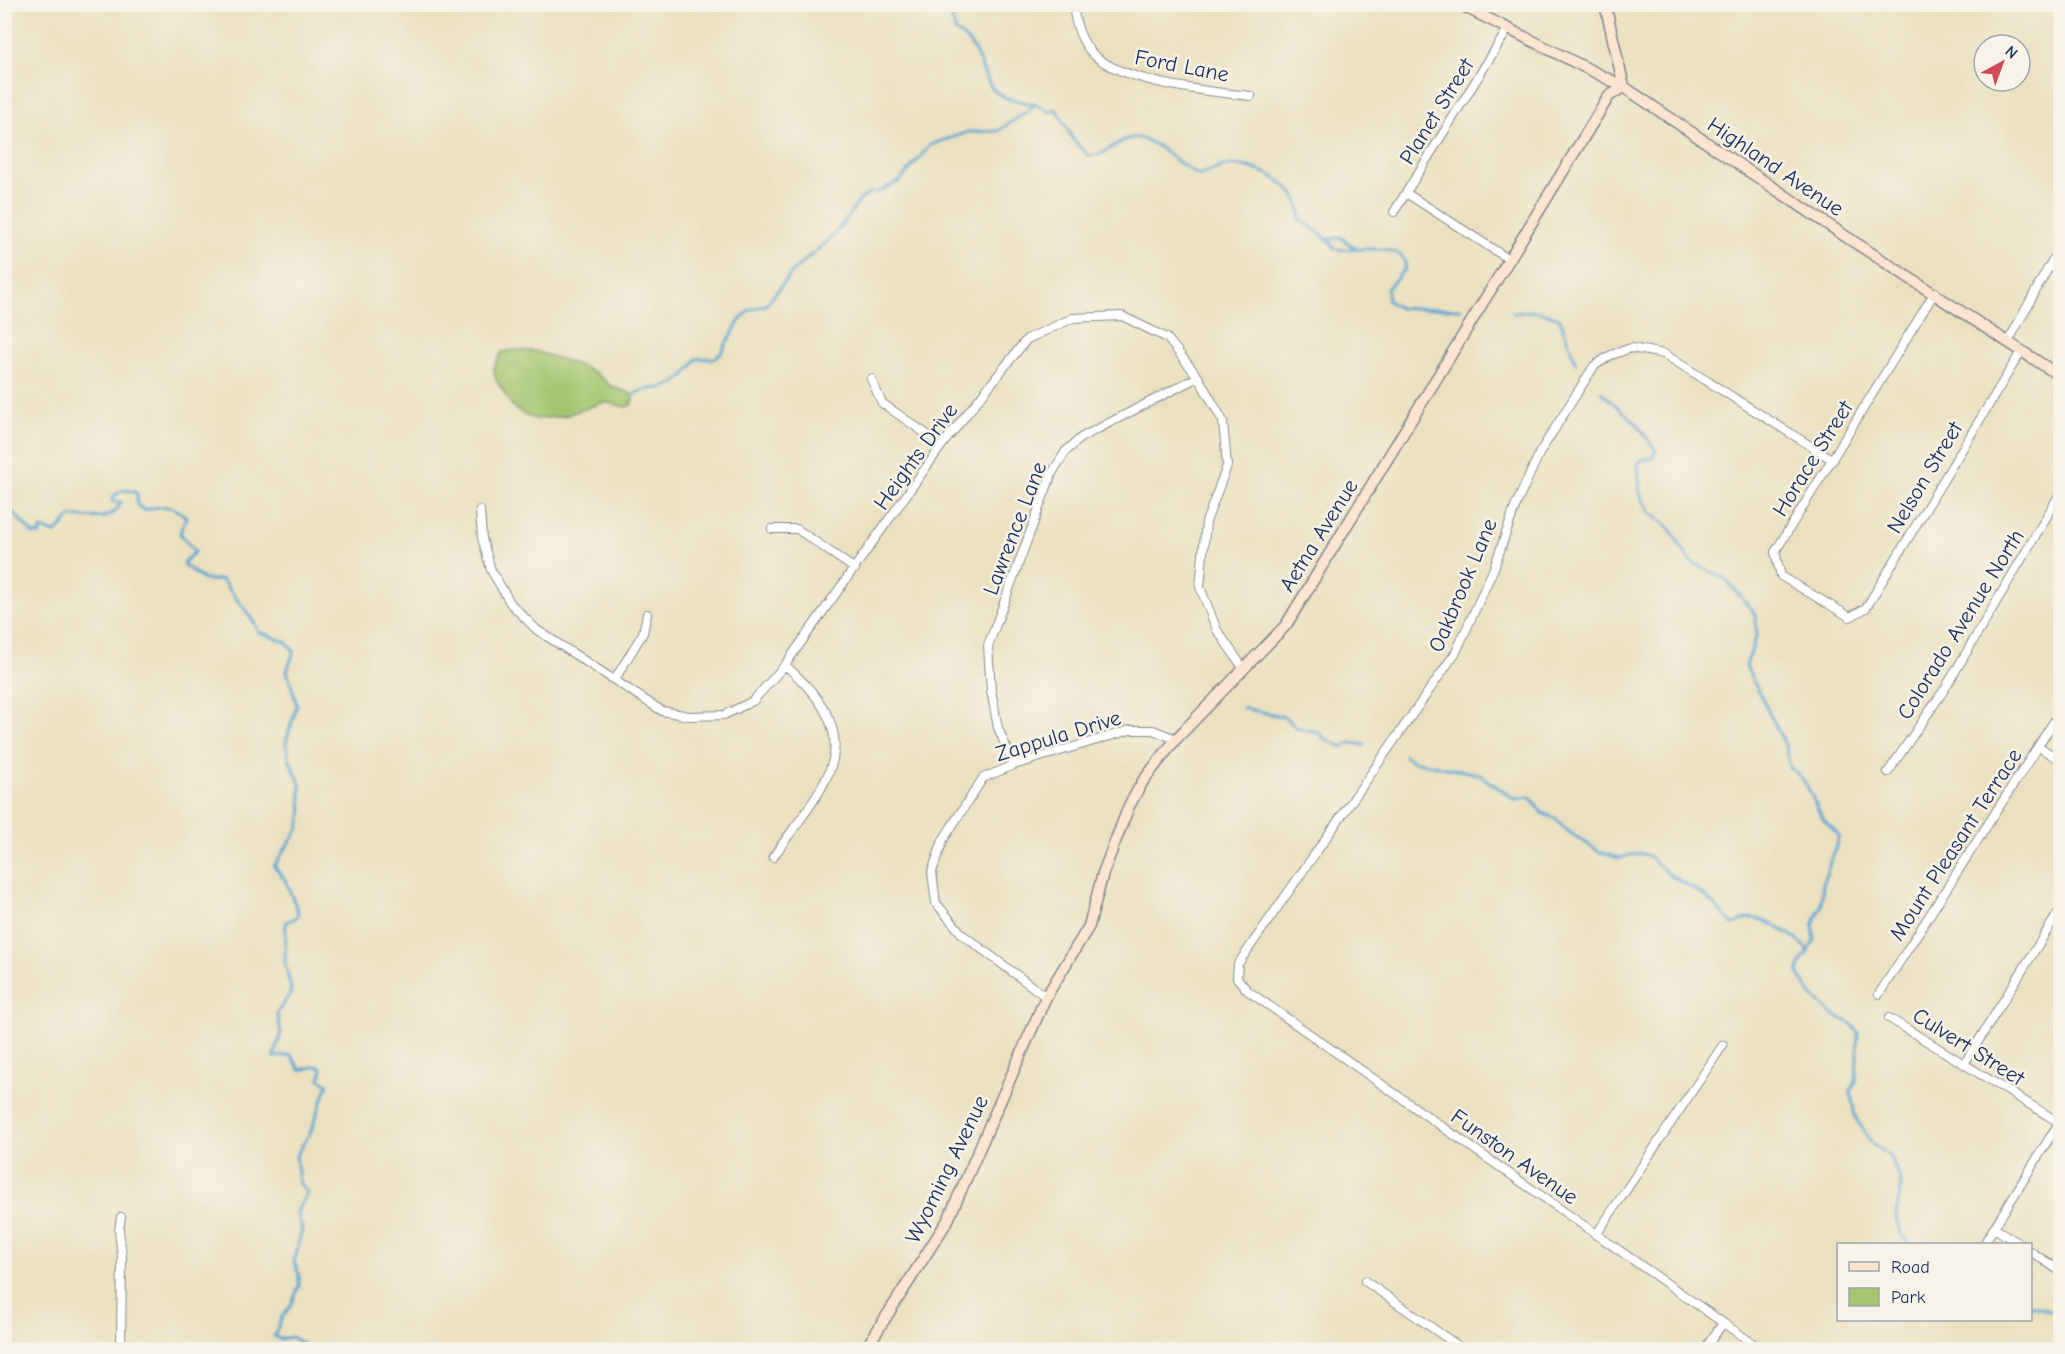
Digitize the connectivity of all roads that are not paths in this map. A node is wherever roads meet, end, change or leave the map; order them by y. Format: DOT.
graph roads {
  1 [pos="1073,4"];
  2 [pos="1459,4"];
  3 [pos="1605,4"];
  4 [pos="1508,29"];
  5 [pos="1624,87"];
  6 [pos="1251,96"];
  7 [pos="1406,193"];
  8 [pos="1394,212"];
  9 [pos="2061,246"];
  10 [pos="1510,260"];
  11 [pos="1935,292"];
  12 [pos="2009,340"];
  13 [pos="2022,350"];
  14 [pos="2061,376"];
  15 [pos="1198,377"];
  16 [pos="871,379"];
  17 [pos="942,445"];
  18 [pos="1833,460"];
  19 [pos="2061,494"];
  20 [pos="480,510"];
  21 [pos="772,529"];
  22 [pos="855,569"];
  23 [pos="647,614"];
  24 [pos="1850,617"];
  25 [pos="785,665"];
  26 [pos="1244,669"];
  27 [pos="615,679"];
  28 [pos="2061,712"];
  29 [pos="1176,739"];
  30 [pos="2039,747"];
  31 [pos="2061,760"];
  32 [pos="1014,765"];
  33 [pos="1888,772"];
  34 [pos="773,856"];
  35 [pos="2061,910"];
  36 [pos="1248,991"];
  37 [pos="1879,994"];
  38 [pos="1046,997"];
  39 [pos="1889,1018"];
  40 [pos="1723,1045"];
  41 [pos="1964,1064"];
  42 [pos="2060,1122"];
  43 [pos="121,1217"];
  44 [pos="1994,1228"];
  45 [pos="1596,1235"];
  46 [pos="1985,1243"];
  47 [pos="2017,1243"];
  48 [pos="2032,1252"];
  49 [pos="2061,1271"];
  50 [pos="1365,1281"];
  51 [pos="1723,1323"];
  52 [pos="118,1350"];
  53 [pos="864,1350"];
  54 [pos="1464,1350"];
  55 [pos="1704,1350"];
  56 [pos="1762,1350"];
  1 -- 6 [label="street, Ford Lane"];
  2 -- 4 [label="street, Highland Avenue"];
  3 -- 5 [label="street"];
  4 -- 5 [label="street, Highland Avenue"];
  4 -- 7 [label="street, Planet Street"];
  5 -- 10 [label="street, Aetna Avenue"];
  5 -- 11 [label="street, Highland Avenue"];
  7 -- 8 [label="street, Planet Street"];
  7 -- 10 [label="street"];
  9 -- 12 [label="street"];
  10 -- 26 [label="street, Aetna Avenue"];
  11 -- 12 [label="street, Highland Avenue"];
  11 -- 18 [label="street, Horace Street"];
  12 -- 13 [label="street, Highland Avenue"];
  13 -- 14 [label="street, Highland Avenue"];
  13 -- 24 [label="street, Nelson Street"];
  15 -- 17 [label="street, Heights Drive"];
  15 -- 26 [label="street, Heights Drive"];
  15 -- 32 [label="street, Lawrence Lane"];
  16 -- 17 [label="street"];
  17 -- 22 [label="street, Heights Drive"];
  18 -- 24 [label="street, Horace Street"];
  18 -- 36 [label="street, Oakbrook Lane"];
  19 -- 33 [label="street, Colorado Avenue North"];
  20 -- 27 [label="street, Heights Drive"];
  21 -- 22 [label="street"];
  22 -- 25 [label="street, Heights Drive"];
  23 -- 27 [label="street"];
  25 -- 27 [label="street, Heights Drive"];
  25 -- 34 [label="street"];
  26 -- 29 [label="street, Aetna Avenue"];
  28 -- 30 [label="street, Mount Pleasant Terrace"];
  29 -- 32 [label="street, Zappula Drive"];
  29 -- 38 [label="street, Aetna Avenue"];
  30 -- 31 [label="street"];
  30 -- 37 [label="street, Mount Pleasant Terrace"];
  32 -- 38 [label="street, Zappula Drive"];
  35 -- 41 [label="street"];
  36 -- 45 [label="street, Funston Avenue"];
  38 -- 53 [label="street, Wyoming Avenue"];
  39 -- 41 [label="street, Culvert Street"];
  40 -- 45 [label="street"];
  41 -- 42 [label="street, Culvert Street"];
  42 -- 44 [label="street"];
  43 -- 52 [label="street"];
  44 -- 46 [label="street"];
  44 -- 47 [label="street"];
  45 -- 51 [label="street, Funston Avenue"];
  48 -- 49 [label="street"];
  50 -- 54 [label="street"];
  51 -- 55 [label="street"];
  51 -- 56 [label="street, Funston Avenue"];
}
